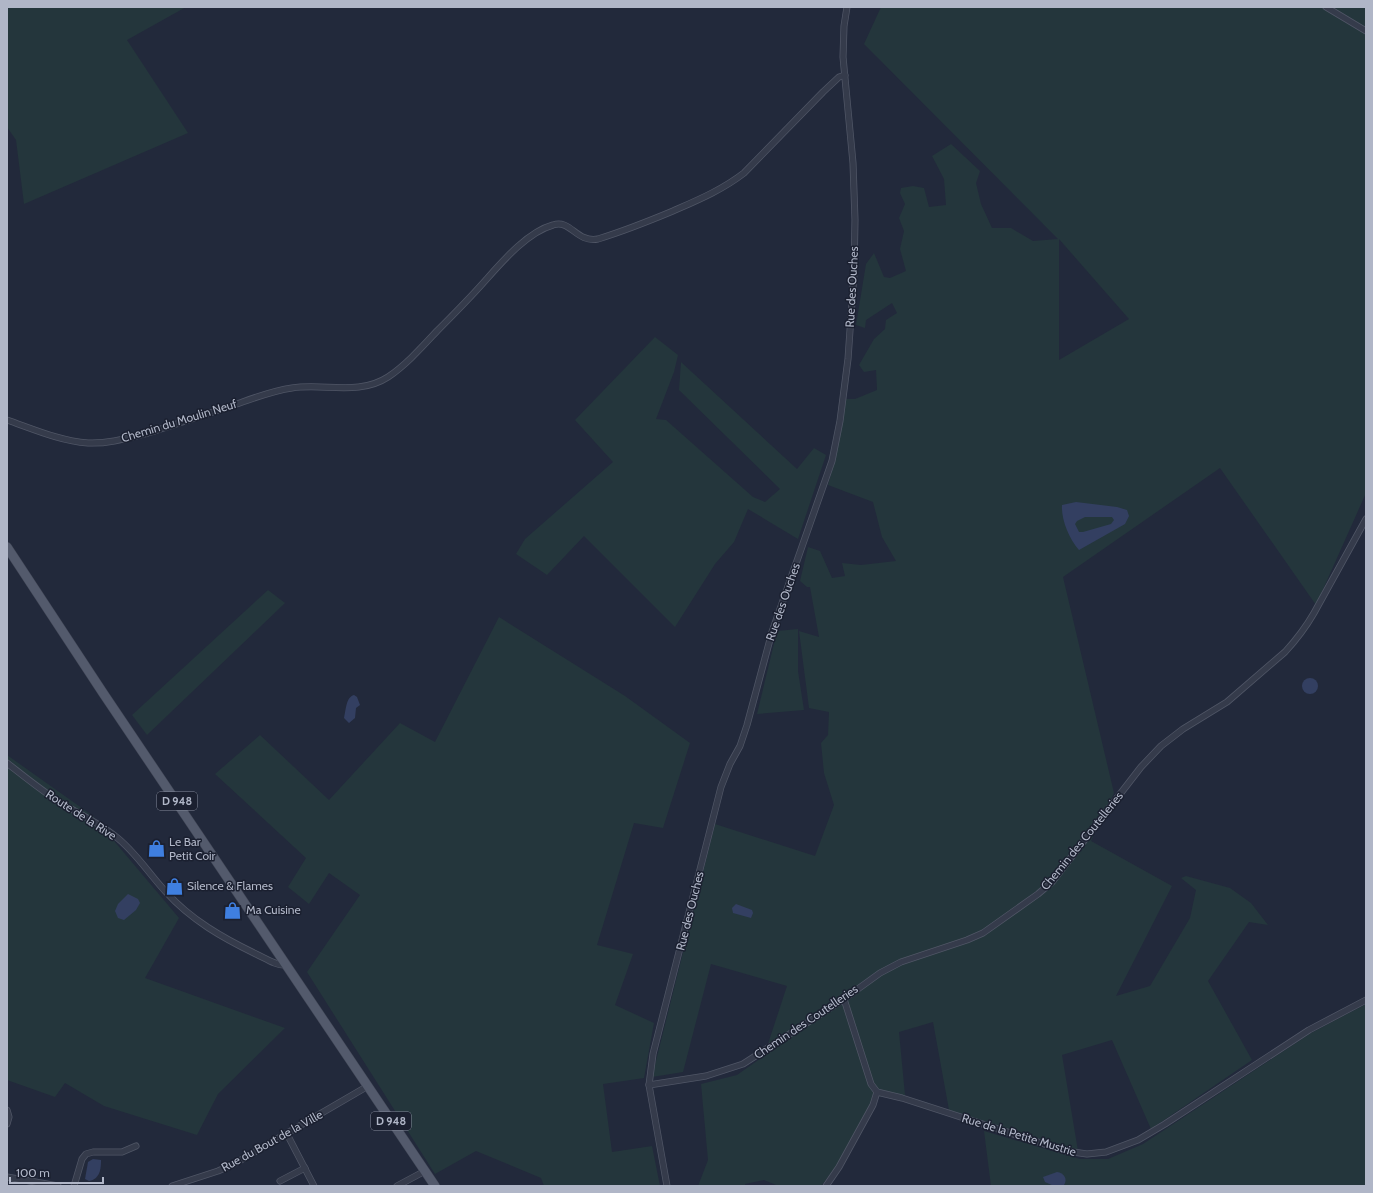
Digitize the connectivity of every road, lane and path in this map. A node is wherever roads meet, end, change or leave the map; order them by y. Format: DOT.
graph roads {
  1 [pos="847,7"];
  2 [pos="1326,7"];
  3 [pos="1366,32"];
  4 [pos="845,75"];
  5 [pos="7,420"];
  6 [pos="1366,519"];
  7 [pos="7,547"];
  8 [pos="7,763"];
  9 [pos="286,965"];
  10 [pos="844,999"];
  11 [pos="1366,1000"];
  12 [pos="649,1085"];
  13 [pos="368,1086"];
  14 [pos="877,1092"];
  15 [pos="7,1110"];
  16 [pos="7,1124"];
  17 [pos="288,1134"];
  18 [pos="136,1146"];
  19 [pos="305,1168"];
  20 [pos="425,1171"];
  21 [pos="7,1177"];
  22 [pos="280,1181"];
  23 [pos="58,1186"];
  24 [pos="74,1186"];
  25 [pos="172,1186"];
  26 [pos="314,1186"];
  27 [pos="397,1186"];
  28 [pos="435,1186"];
  29 [pos="667,1186"];
  30 [pos="826,1186"];
  1 -- 4 [label="street, Rue des Ouches"];
  2 -- 3 [label="street"];
  4 -- 5 [label="street, Chemin du Moulin Neuf"];
  4 -- 12 [label="street, Rue des Ouches"];
  6 -- 10 [label="street, Chemin des Coutelleries"];
  7 -- 9 [label="main road, D 948"];
  8 -- 9 [label="street, Route de la Rive"];
  9 -- 13 [label="main road, D 948"];
  10 -- 12 [label="street, Chemin des Coutelleries"];
  10 -- 14 [label="street"];
  11 -- 14 [label="street, Rue de la Petite Mustrie"];
  12 -- 29 [label="street, Rue des Ouches"];
  13 -- 17 [label="street, Rue du Bout de la Ville"];
  13 -- 20 [label="main road, D 948"];
  14 -- 30 [label="street"];
  15 -- 16 [label="street"];
  17 -- 19 [label="street"];
  17 -- 25 [label="street, Rue du Bout de la Ville"];
  18 -- 24 [label="street"];
  19 -- 22 [label="street"];
  19 -- 26 [label="street"];
  20 -- 27 [label="street"];
  20 -- 28 [label="main road, D 948"];
  21 -- 23 [label="street"];
}
